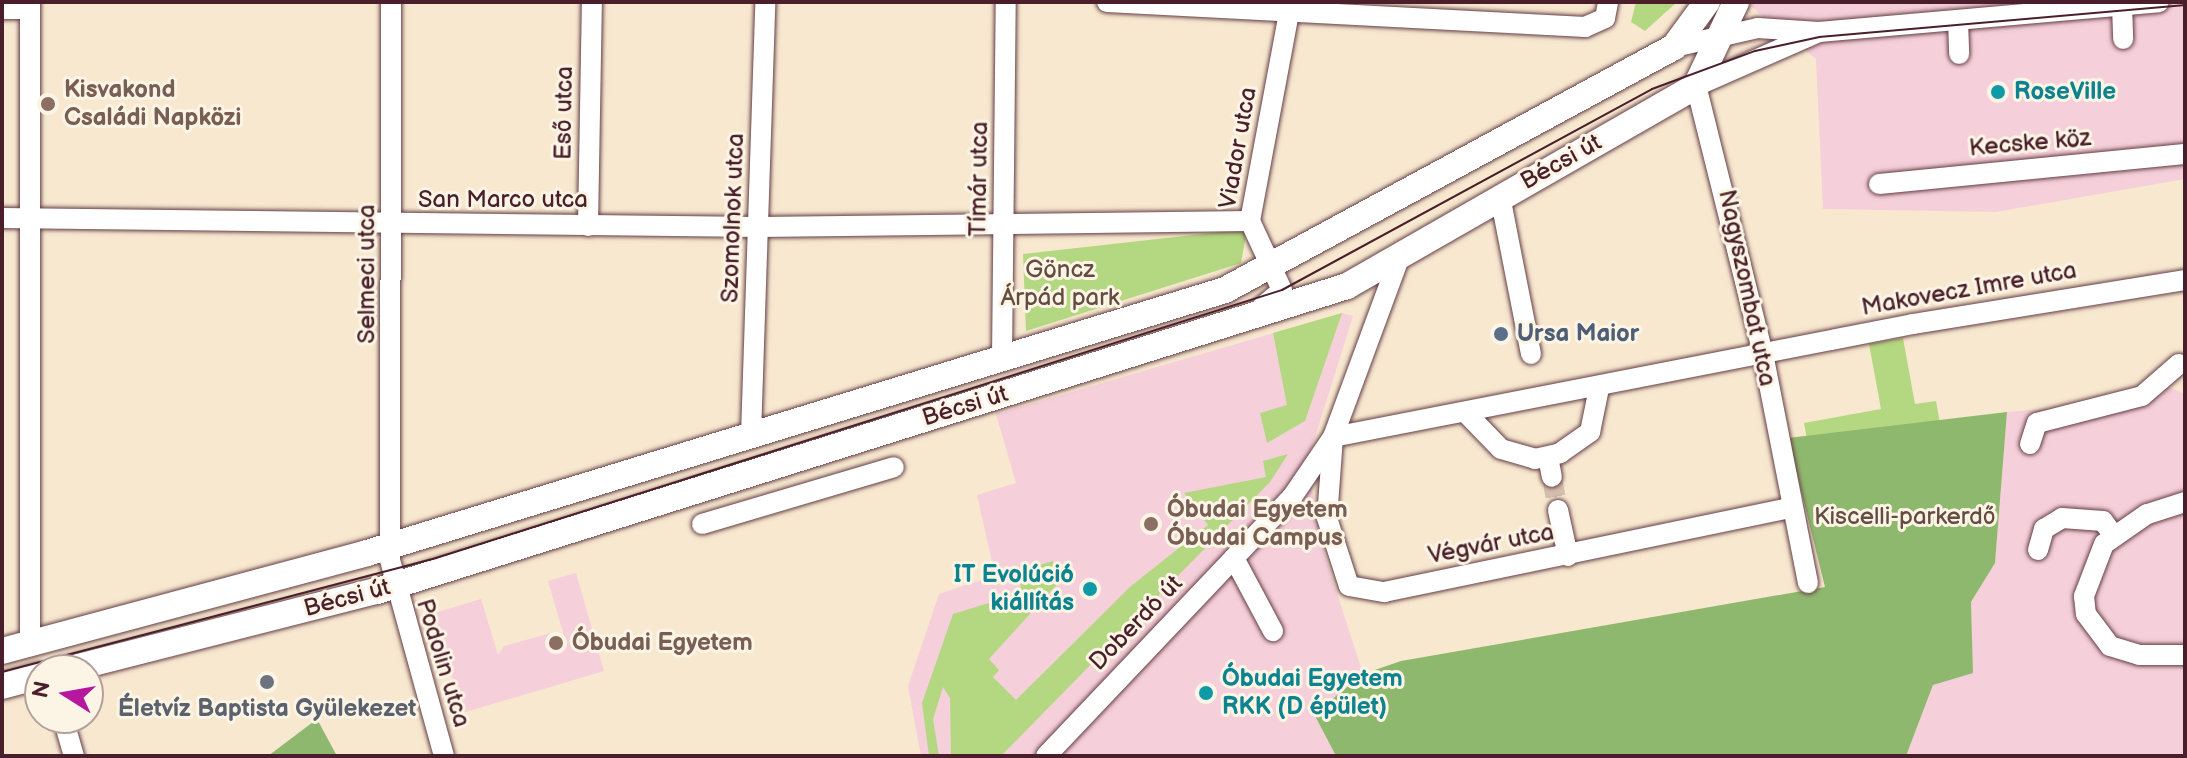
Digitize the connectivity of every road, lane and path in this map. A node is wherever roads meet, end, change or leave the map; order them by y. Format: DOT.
graph roads {
  1 [pos="391,2"];
  2 [pos="592,2"];
  3 [pos="765,2"];
  4 [pos="1006,2"];
  5 [pos="1107,2"];
  6 [pos="1707,2"];
  7 [pos="1736,2"];
  8 [pos="2159,2"];
  9 [pos="2131,4"];
  10 [pos="30,5"];
  11 [pos="1290,8"];
  12 [pos="2,9"];
  13 [pos="1606,10"];
  14 [pos="1958,20"];
  15 [pos="1758,28"];
  16 [pos="1819,32"];
  17 [pos="1725,34"];
  18 [pos="2123,39"];
  19 [pos="1674,47"];
  20 [pos="1959,54"];
  21 [pos="1696,86"];
  22 [pos="2185,154"];
  23 [pos="1879,184"];
  24 [pos="1500,196"];
  25 [pos="2,218"];
  26 [pos="31,218"];
  27 [pos="1250,221"];
  28 [pos="393,225"];
  29 [pos="1004,225"];
  30 [pos="588,226"];
  31 [pos="759,227"];
  32 [pos="1400,256"];
  33 [pos="1272,269"];
  34 [pos="2185,280"];
  35 [pos="1351,284"];
  36 [pos="1375,317"];
  37 [pos="1241,318"];
  38 [pos="1531,354"];
  39 [pos="1763,354"];
  40 [pos="1002,358"];
  41 [pos="2183,366"];
  42 [pos="1599,388"];
  43 [pos="1468,415"];
  44 [pos="751,435"];
  45 [pos="1333,437"];
  46 [pos="2030,444"];
  47 [pos="894,467"];
  48 [pos="748,474"];
  49 [pos="2185,502"];
  50 [pos="759,507"];
  51 [pos="1791,508"];
  52 [pos="1558,510"];
  53 [pos="702,524"];
  54 [pos="2114,536"];
  55 [pos="390,546"];
  56 [pos="2038,550"];
  57 [pos="1568,556"];
  58 [pos="1234,558"];
  59 [pos="1808,583"];
  60 [pos="392,586"];
  61 [pos="1273,631"];
  62 [pos="30,645"];
  63 [pos="2,651"];
  64 [pos="2185,655"];
  65 [pos="104,660"];
  66 [pos="24,680"];
  67 [pos="2,686"];
  68 [pos="68,734"];
  69 [pos="74,756"];
  70 [pos="444,756"];
  71 [pos="1046,756"];
  1 -- 28 [label="street, Selmeci utca"];
  2 -- 30 [label="street, Eső utca"];
  3 -- 31 [label="street, Szomolnok utca"];
  4 -- 29 [label="street, Tímár utca"];
  5 -- 11 [label="street"];
  6 -- 19 [label="main road"];
  7 -- 15 [label="street"];
  7 -- 17 [label="main road"];
  8 -- 9 [label="street, Bécsi út"];
  9 -- 14 [label="street, Bécsi út"];
  9 -- 18 [label="street"];
  10 -- 12 [label="street"];
  10 -- 26 [label="street"];
  11 -- 13 [label="street"];
  11 -- 27 [label="street, Viador utca"];
  14 -- 16 [label="street, Bécsi út"];
  14 -- 20 [label="street"];
  15 -- 16 [label="street, Bécsi út"];
  15 -- 17 [label="street, Bécsi út"];
  16 -- 21 [label="street, Bécsi út"];
  17 -- 19 [label="street, Bécsi út"];
  17 -- 21 [label="main road"];
  19 -- 33 [label="main road, Bécsi út"];
  21 -- 24 [label="main road, Bécsi út"];
  21 -- 39 [label="street, Nagyszombat utca"];
  22 -- 23 [label="street, Kecske köz"];
  24 -- 32 [label="main road, Bécsi út"];
  24 -- 38 [label="street"];
  25 -- 26 [label="street, San Marco utca"];
  26 -- 28 [label="street, San Marco utca"];
  26 -- 62 [label="street"];
  27 -- 29 [label="street"];
  27 -- 33 [label="street, Viador utca"];
  28 -- 30 [label="street, San Marco utca"];
  28 -- 55 [label="street, Selmeci utca"];
  29 -- 31 [label="street, San Marco utca"];
  29 -- 40 [label="street, Tímár utca"];
  30 -- 31 [label="street, San Marco utca"];
  31 -- 44 [label="street, Szomolnok utca"];
  32 -- 35 [label="main road, Bécsi út"];
  32 -- 36 [label="street, Doberdó út"];
  33 -- 37 [label="street, Viador utca"];
  33 -- 40 [label="main road, Bécsi út"];
  34 -- 39 [label="street, Makovecz Imre utca"];
  35 -- 36 [label="street"];
  35 -- 37 [label="main road, Bécsi út"];
  36 -- 45 [label="street, Doberdó út"];
  37 -- 48 [label="main road, Bécsi út"];
  39 -- 42 [label="street, Makovecz Imre utca"];
  39 -- 51 [label="street, Nagyszombat utca"];
  40 -- 44 [label="main road, Bécsi út"];
  41 -- 46 [label="street"];
  42 -- 43 [label="street, Makovecz Imre utca"];
  42 -- 43 [label="street"];
  43 -- 45 [label="street, Makovecz Imre utca"];
  44 -- 55 [label="main road, Bécsi út"];
  45 -- 57 [label="street, Végvár utca"];
  45 -- 58 [label="street, Doberdó út"];
  47 -- 50 [label="street"];
  48 -- 50 [label="street"];
  48 -- 60 [label="main road, Bécsi út"];
  49 -- 54 [label="street"];
  50 -- 53 [label="street"];
  51 -- 57 [label="street, Végvár utca"];
  51 -- 59 [label="street, Nagyszombat utca"];
  52 -- 57 [label="street"];
  54 -- 56 [label="street"];
  54 -- 64 [label="street"];
  55 -- 60 [label="street, Selmeci utca"];
  55 -- 62 [label="main road, Bécsi út"];
  58 -- 61 [label="street"];
  58 -- 71 [label="street, Doberdó út"];
  60 -- 65 [label="main road, Bécsi út"];
  60 -- 70 [label="street, Podolin utca"];
  62 -- 63 [label="main road, Bécsi út"];
  66 -- 67 [label="main road"];
  68 -- 69 [label="street"];
}
